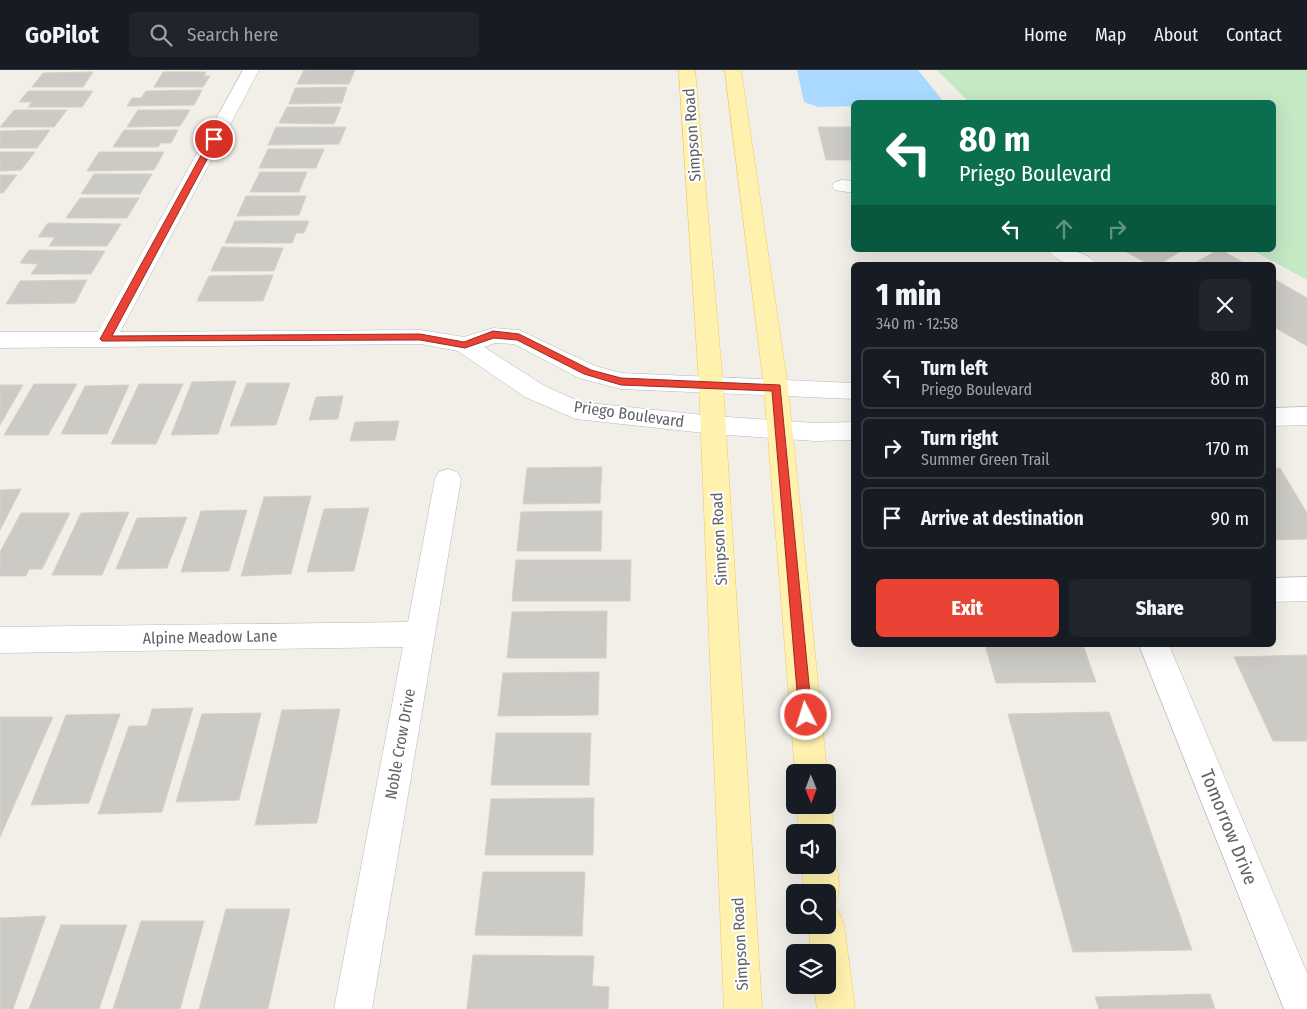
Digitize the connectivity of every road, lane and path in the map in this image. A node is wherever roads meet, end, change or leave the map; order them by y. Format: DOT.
graph roads {
  1 [pos="251,70"];
  2 [pos="686,70"];
  3 [pos="734,70"];
  4 [pos="1062,252"];
  5 [pos="1080,262"];
  6 [pos="105,339"];
  7 [pos="0,340"];
  8 [pos="465,345"];
  9 [pos="711,384"];
  10 [pos="776,388"];
  11 [pos="851,391"];
  12 [pos="1276,398"];
  13 [pos="1290,417"];
  14 [pos="713,425"];
  15 [pos="780,429"];
  16 [pos="851,432"];
  17 [pos="448,479"];
  18 [pos="1307,589"];
  19 [pos="1276,590"];
  20 [pos="420,634"];
  21 [pos="0,640"];
  22 [pos="1155,647"];
  23 [pos="810,764"];
  24 [pos="827,934"];
  25 [pos="353,1009"];
  26 [pos="743,1009"];
  27 [pos="836,1009"];
  28 [pos="1304,1009"];
  1 -- 6 [label="street"];
  2 -- 9 [label="main road, Simpson Road"];
  3 -- 10 [label="main road"];
  4 -- 5 [label="street"];
  6 -- 7 [label="street, Priego Boulevard"];
  6 -- 8 [label="street, Priego Boulevard"];
  8 -- 9 [label="street, Priego Boulevard"];
  8 -- 14 [label="street, Priego Boulevard"];
  9 -- 10 [label="street, Priego Boulevard"];
  9 -- 14 [label="main road, Simpson Road"];
  10 -- 11 [label="street, Priego Boulevard"];
  10 -- 15 [label="main road"];
  12 -- 13 [label="street"];
  14 -- 15 [label="street, Priego Boulevard"];
  14 -- 26 [label="main road, Simpson Road"];
  15 -- 16 [label="street, Priego Boulevard"];
  15 -- 23 [label="main road"];
  17 -- 20 [label="street, Noble Crow Drive"];
  18 -- 19 [label="street"];
  20 -- 21 [label="street, Alpine Meadow Lane"];
  20 -- 25 [label="street, Noble Crow Drive"];
  22 -- 28 [label="street, Tomorrow Drive"];
  24 -- 27 [label="main road"];
}
